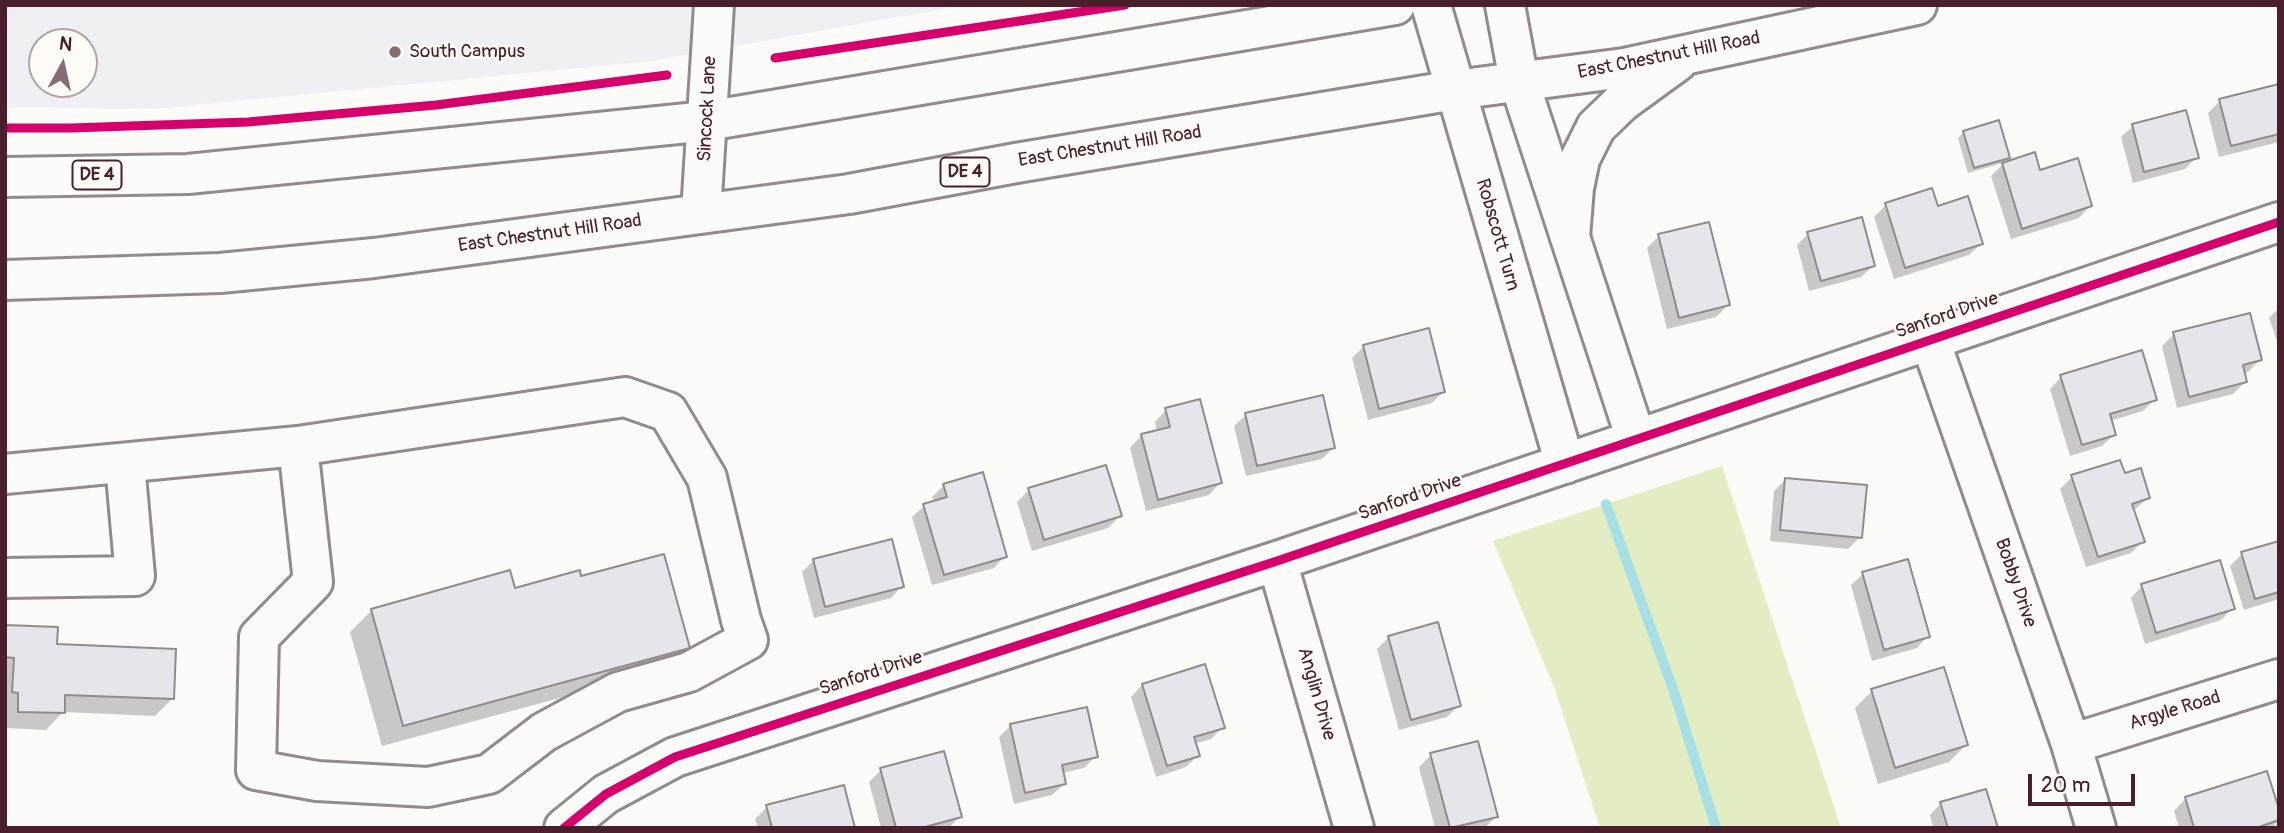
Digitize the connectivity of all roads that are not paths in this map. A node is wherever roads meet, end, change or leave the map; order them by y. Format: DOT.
graph roads {
  1 [pos="714,5"];
  2 [pos="1395,5"];
  3 [pos="1431,5"];
  4 [pos="1505,5"];
  5 [pos="1917,5"];
  6 [pos="1689,54"];
  7 [pos="1519,81"];
  8 [pos="1455,90"];
  9 [pos="707,121"];
  10 [pos="188,174"];
  11 [pos="5,177"];
  12 [pos="5,193"];
  13 [pos="701,214"];
  14 [pos="2279,222"];
  15 [pos="1570,237"];
  16 [pos="5,280"];
  17 [pos="1930,340"];
  18 [pos="1636,439"];
  19 [pos="298,446"];
  20 [pos="125,464"];
  21 [pos="1565,464"];
  22 [pos="5,474"];
  23 [pos="1278,561"];
  24 [pos="5,578"];
  25 [pos="2279,679"];
  26 [pos="2071,744"];
  27 [pos="564,828"];
  28 [pos="1354,828"];
  29 [pos="2096,828"];
  1 -- 9 [label="street, Sincock Lane"];
  2 -- 9 [label="street, DE 4"];
  3 -- 8 [label="street, Robscott Turn"];
  4 -- 7 [label="street"];
  5 -- 6 [label="street, East Chestnut Hill Road / DE 4"];
  6 -- 7 [label="street, East Chestnut Hill Road / DE 4"];
  6 -- 15 [label="street"];
  7 -- 8 [label="street, East Chestnut Hill Road / DE 4"];
  7 -- 15 [label="street"];
  8 -- 13 [label="street, East Chestnut Hill Road / DE 4"];
  8 -- 21 [label="street, Robscott Turn"];
  9 -- 10 [label="street, DE 4"];
  9 -- 13 [label="street, Sincock Lane"];
  10 -- 11 [label="street, DE 4"];
  10 -- 12 [label="street"];
  13 -- 16 [label="street, East Chestnut Hill Road / DE 4"];
  14 -- 17 [label="street, Sanford Drive"];
  15 -- 18 [label="street"];
  17 -- 18 [label="street, Sanford Drive"];
  17 -- 26 [label="street, Bobby Drive"];
  18 -- 21 [label="street, Sanford Drive"];
  19 -- 19 [label="street"];
  19 -- 20 [label="street"];
  20 -- 22 [label="street"];
  20 -- 24 [label="street"];
  21 -- 23 [label="street, Sanford Drive"];
  23 -- 27 [label="street, Sanford Drive"];
  23 -- 28 [label="street, Anglin Drive"];
  25 -- 26 [label="street, Argyle Road"];
  26 -- 29 [label="street, Bobby Drive"];
}
